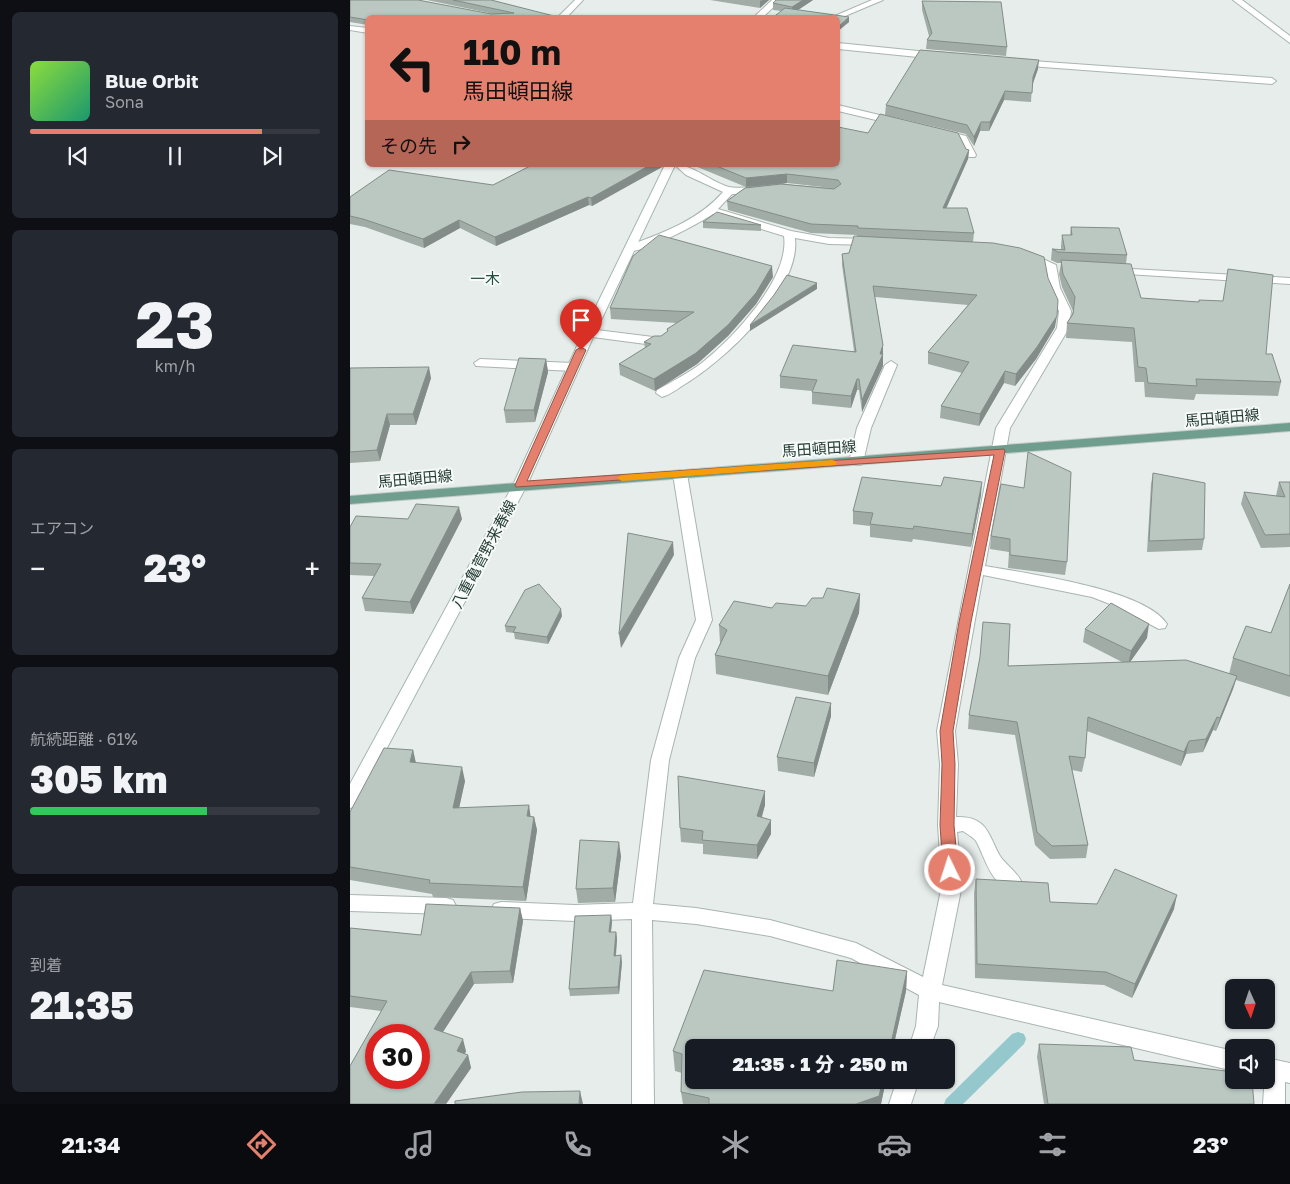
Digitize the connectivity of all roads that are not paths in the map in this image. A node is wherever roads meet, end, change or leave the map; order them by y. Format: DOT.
graph roads {
  1 [pos="579,0"];
  2 [pos="777,0"];
  3 [pos="879,0"];
  4 [pos="1237,0"];
  5 [pos="842,5"];
  6 [pos="564,15"];
  7 [pos="760,15"];
  8 [pos="836,15"];
  9 [pos="840,15"];
  10 [pos="350,28"];
  11 [pos="365,30"];
  12 [pos="1290,40"];
  13 [pos="840,46"];
  14 [pos="950,57"];
  15 [pos="1007,62"];
  16 [pos="1272,82"];
  17 [pos="840,108"];
  18 [pos="904,124"];
  19 [pos="933,131"];
  20 [pos="971,155"];
  21 [pos="669,167"];
  22 [pos="682,167"];
  23 [pos="772,189"];
  24 [pos="729,192"];
  25 [pos="712,210"];
  26 [pos="789,234"];
  27 [pos="884,242"];
  28 [pos="629,249"];
  29 [pos="1018,253"];
  30 [pos="1100,271"];
  31 [pos="1290,281"];
  32 [pos="589,333"];
  33 [pos="660,342"];
  34 [pos="480,363"];
  35 [pos="891,365"];
  36 [pos="573,367"];
  37 [pos="662,393"];
  38 [pos="1290,428"];
  39 [pos="1000,451"];
  40 [pos="856,462"];
  41 [pos="680,474"];
  42 [pos="520,485"];
  43 [pos="350,500"];
  44 [pos="976,569"];
  45 [pos="1159,624"];
  46 [pos="350,801"];
  47 [pos="947,825"];
  48 [pos="1011,881"];
  49 [pos="350,903"];
  50 [pos="642,911"];
  51 [pos="930,991"];
  52 [pos="922,1039"];
  53 [pos="1225,1059"];
  54 [pos="1277,1070"];
  55 [pos="905,1089"];
  56 [pos="643,1104"];
  57 [pos="900,1104"];
  58 [pos="1274,1104"];
  1 -- 6 [label="street"];
  2 -- 7 [label="street"];
  3 -- 9 [label="street"];
  4 -- 12 [label="street"];
  5 -- 8 [label="street"];
  10 -- 11 [label="street"];
  13 -- 14 [label="street"];
  15 -- 16 [label="street"];
  17 -- 18 [label="street"];
  19 -- 20 [label="street"];
  21 -- 28 [label="street, 八重亀菅野来春線"];
  22 -- 24 [label="street"];
  23 -- 24 [label="street"];
  24 -- 25 [label="street"];
  25 -- 26 [label="street"];
  25 -- 28 [label="street"];
  26 -- 27 [label="street"];
  26 -- 37 [label="street"];
  28 -- 32 [label="street, 八重亀菅野来春線"];
  29 -- 39 [label="street"];
  30 -- 31 [label="street"];
  32 -- 33 [label="street"];
  32 -- 36 [label="street, 八重亀菅野来春線"];
  34 -- 36 [label="street"];
  35 -- 40 [label="street"];
  36 -- 42 [label="street, 八重亀菅野来春線"];
  38 -- 39 [label="main road, 馬田頓田線"];
  39 -- 40 [label="main road, 馬田頓田線"];
  39 -- 44 [label="street"];
  40 -- 41 [label="main road, 馬田頓田線"];
  41 -- 42 [label="main road, 馬田頓田線"];
  41 -- 50 [label="street"];
  42 -- 43 [label="main road, 馬田頓田線"];
  42 -- 46 [label="street, 八重亀菅野来春線"];
  44 -- 45 [label="street"];
  44 -- 47 [label="street"];
  47 -- 48 [label="street"];
  47 -- 51 [label="street"];
  49 -- 50 [label="street"];
  50 -- 51 [label="street"];
  50 -- 56 [label="street"];
  51 -- 52 [label="street"];
  51 -- 53 [label="street"];
  54 -- 58 [label="street"];
  55 -- 57 [label="street"];
}
